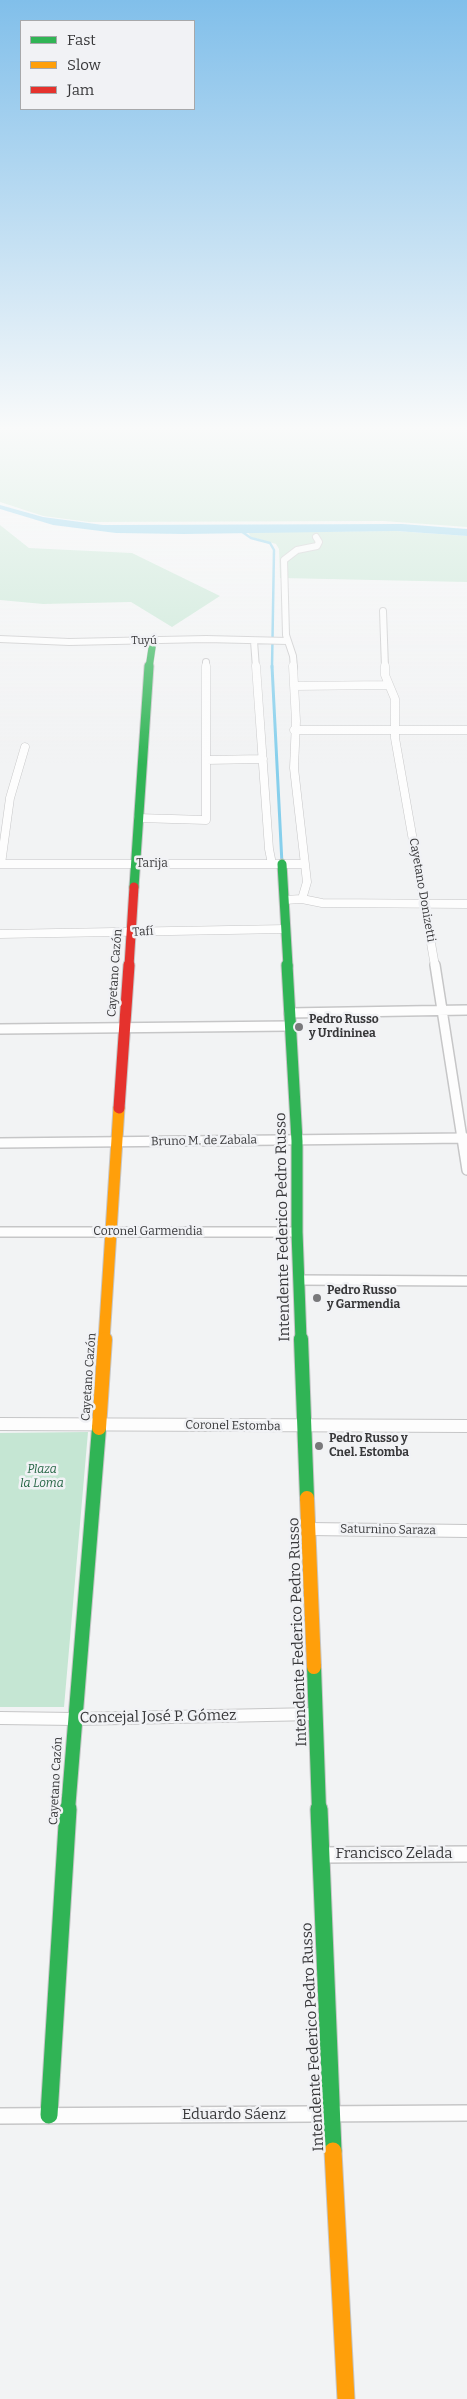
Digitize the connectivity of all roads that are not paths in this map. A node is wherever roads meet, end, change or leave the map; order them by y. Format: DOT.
graph roads {
  1 [pos="319,541"];
  2 [pos="383,611"];
  3 [pos="0,639"];
  4 [pos="153,641"];
  5 [pos="254,641"];
  6 [pos="288,641"];
  7 [pos="206,662"];
  8 [pos="388,685"];
  9 [pos="294,686"];
  10 [pos="294,730"];
  11 [pos="467,730"];
  12 [pos="394,731"];
  13 [pos="25,747"];
  14 [pos="263,759"];
  15 [pos="206,760"];
  16 [pos="138,818"];
  17 [pos="0,864"];
  18 [pos="136,864"];
  19 [pos="277,864"];
  20 [pos="303,864"];
  21 [pos="302,899"];
  22 [pos="284,900"];
  23 [pos="425,904"];
  24 [pos="467,904"];
  25 [pos="286,929"];
  26 [pos="131,932"];
  27 [pos="0,934"];
  28 [pos="441,1010"];
  29 [pos="467,1010"];
  30 [pos="290,1013"];
  31 [pos="290,1026"];
  32 [pos="125,1028"];
  33 [pos="0,1029"];
  34 [pos="464,1138"];
  35 [pos="297,1141"];
  36 [pos="118,1142"];
  37 [pos="0,1143"];
  38 [pos="467,1170"];
  39 [pos="0,1232"];
  40 [pos="297,1232"];
  41 [pos="112,1233"];
  42 [pos="299,1280"];
  43 [pos="467,1281"];
  44 [pos="0,1424"];
  45 [pos="99,1424"];
  46 [pos="467,1426"];
  47 [pos="304,1427"];
  48 [pos="309,1529"];
  49 [pos="467,1531"];
  50 [pos="315,1714"];
  51 [pos="0,1718"];
  52 [pos="74,1719"];
  53 [pos="467,1854"];
  54 [pos="322,1855"];
  55 [pos="467,2113"];
  56 [pos="49,2115"];
  57 [pos="332,2115"];
  58 [pos="0,2116"];
  59 [pos="346,2399"];
  1 -- 6 [label="street"];
  2 -- 8 [label="street, Cayetano Donizetti"];
  3 -- 4 [label="street, Tuyú"];
  4 -- 5 [label="street, Tuyú"];
  4 -- 16 [label="street, Cayetano Cazón"];
  5 -- 6 [label="street, Tuyú"];
  5 -- 14 [label="street"];
  6 -- 9 [label="street"];
  7 -- 15 [label="street"];
  8 -- 9 [label="street"];
  8 -- 12 [label="street, Cayetano Donizetti"];
  9 -- 10 [label="street"];
  10 -- 12 [label="street"];
  10 -- 20 [label="street"];
  11 -- 12 [label="street"];
  12 -- 23 [label="street, Cayetano Donizetti"];
  13 -- 17 [label="street"];
  14 -- 15 [label="street"];
  14 -- 19 [label="street"];
  15 -- 16 [label="street"];
  16 -- 18 [label="street, Cayetano Cazón"];
  17 -- 18 [label="street, Tarija"];
  18 -- 19 [label="street, Tarija"];
  18 -- 26 [label="street, Cayetano Cazón"];
  19 -- 20 [label="street, Tarija"];
  19 -- 22 [label="street, Intendente Federico Pedro Russo"];
  20 -- 21 [label="street"];
  21 -- 22 [label="street"];
  21 -- 23 [label="street"];
  22 -- 25 [label="street, Intendente Federico Pedro Russo"];
  23 -- 24 [label="street"];
  23 -- 28 [label="street, Cayetano Donizetti"];
  25 -- 26 [label="street, Tafí"];
  25 -- 30 [label="street, Intendente Federico Pedro Russo"];
  26 -- 27 [label="street, Tafí"];
  26 -- 32 [label="street, Cayetano Cazón"];
  28 -- 29 [label="street"];
  28 -- 30 [label="street"];
  28 -- 34 [label="street, Cayetano Donizetti"];
  30 -- 31 [label="street, Intendente Federico Pedro Russo"];
  31 -- 32 [label="street"];
  31 -- 35 [label="street, Intendente Federico Pedro Russo"];
  32 -- 33 [label="street"];
  32 -- 36 [label="street, Cayetano Cazón"];
  34 -- 35 [label="street, Bruno M. de Zabala"];
  34 -- 38 [label="street, Cayetano Donizetti"];
  35 -- 36 [label="street, Bruno M. de Zabala"];
  35 -- 40 [label="street, Intendente Federico Pedro Russo"];
  36 -- 37 [label="street, Bruno M. de Zabala"];
  36 -- 41 [label="street, Cayetano Cazón"];
  39 -- 41 [label="street, Coronel Garmendia"];
  40 -- 41 [label="street, Coronel Garmendia"];
  40 -- 42 [label="street, Intendente Federico Pedro Russo"];
  41 -- 45 [label="street, Cayetano Cazón"];
  42 -- 43 [label="street"];
  42 -- 47 [label="street, Intendente Federico Pedro Russo"];
  44 -- 45 [label="street, Coronel Estomba"];
  45 -- 47 [label="street, Coronel Estomba"];
  45 -- 52 [label="street, Cayetano Cazón"];
  46 -- 47 [label="street, Coronel Estomba"];
  47 -- 48 [label="street, Intendente Federico Pedro Russo"];
  48 -- 49 [label="street, Saturnino Saraza"];
  48 -- 50 [label="street, Intendente Federico Pedro Russo"];
  50 -- 52 [label="street, Concejal José P. Gómez"];
  50 -- 54 [label="street, Intendente Federico Pedro Russo"];
  51 -- 52 [label="street, Concejal José P. Gómez"];
  52 -- 56 [label="street, Cayetano Cazón"];
  53 -- 54 [label="street, Francisco Zelada"];
  54 -- 57 [label="street, Intendente Federico Pedro Russo"];
  55 -- 57 [label="street, Eduardo Sáenz"];
  56 -- 57 [label="street, Eduardo Sáenz"];
  56 -- 58 [label="street, Eduardo Sáenz"];
  57 -- 59 [label="street, Intendente Federico Pedro Russo"];
}
